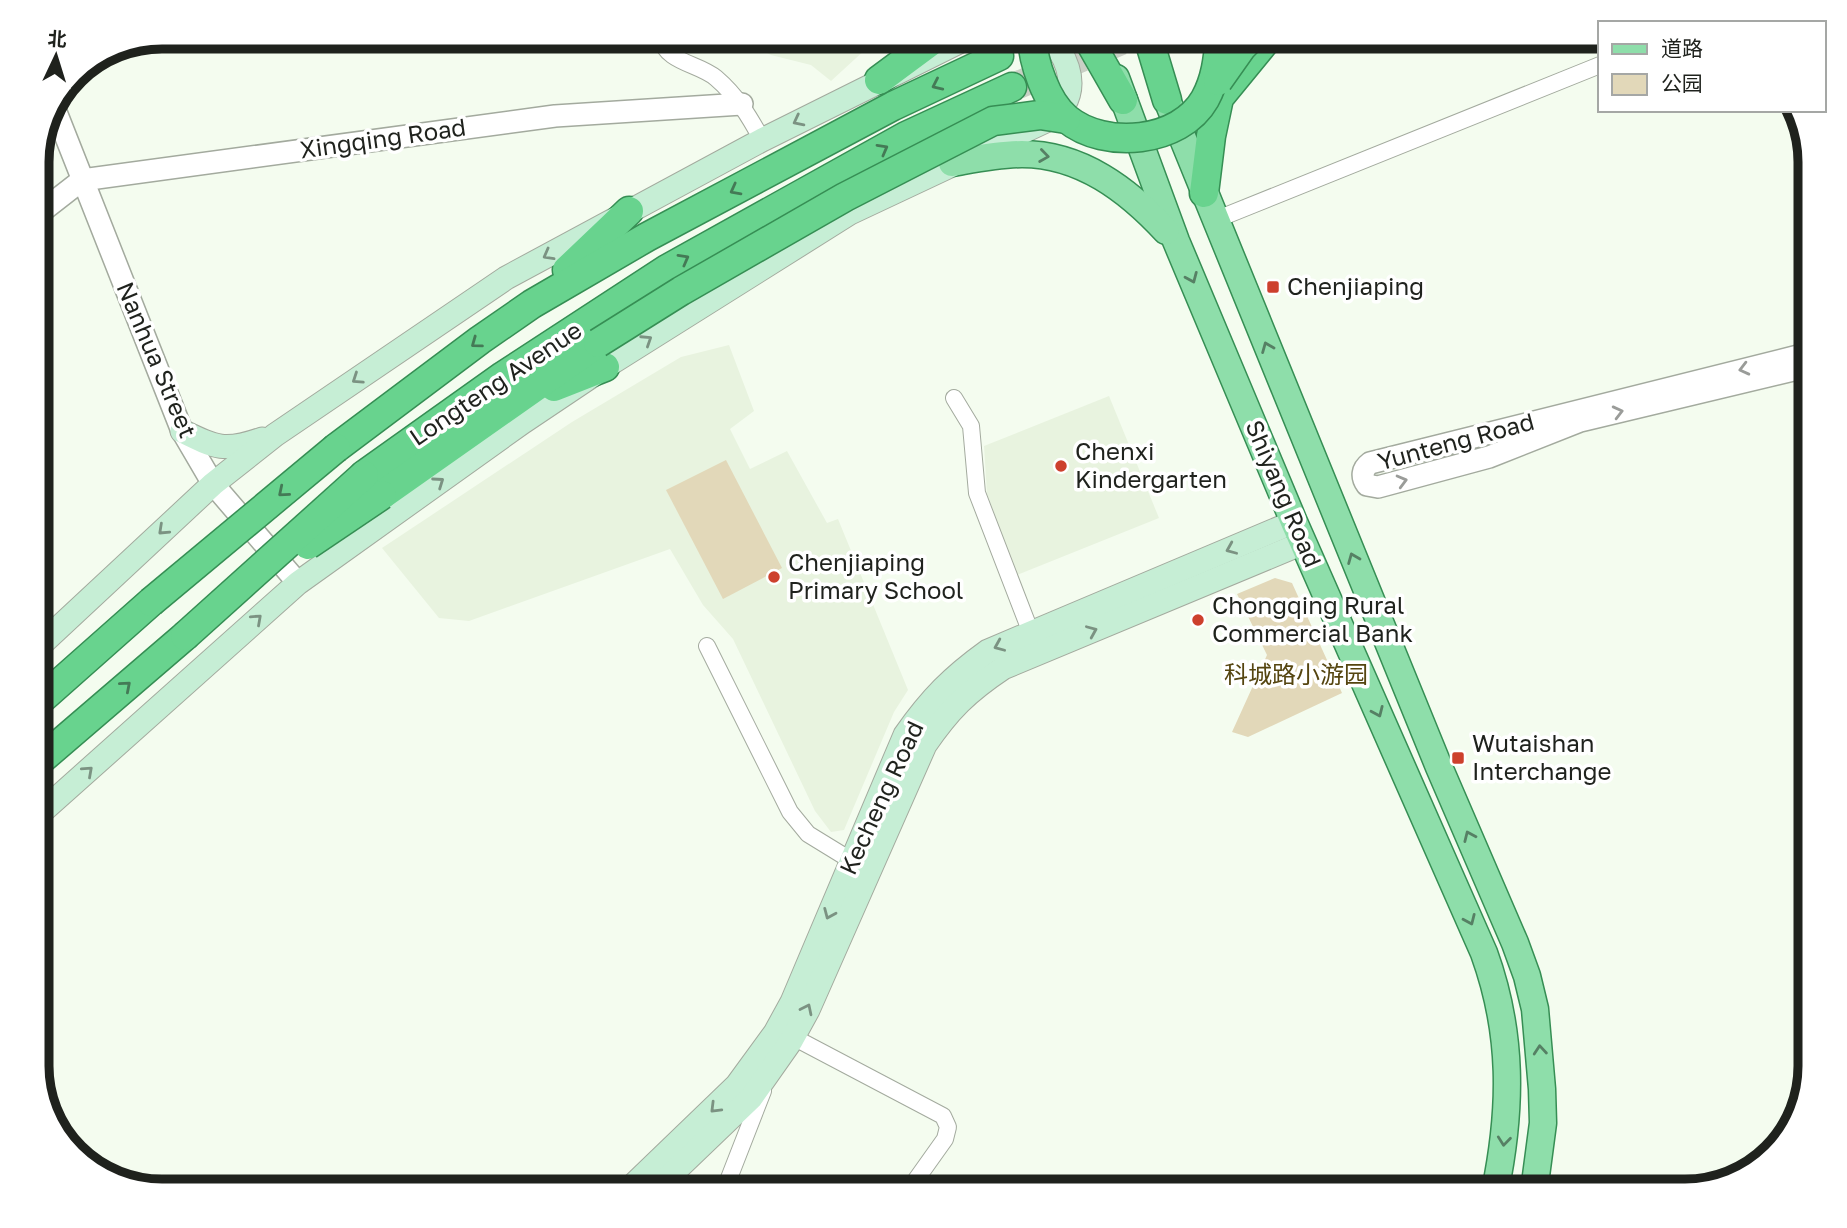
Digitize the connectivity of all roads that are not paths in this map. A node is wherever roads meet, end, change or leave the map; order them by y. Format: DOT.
graph roads {
  1 [pos="666,49"];
  2 [pos="921,49"];
  3 [pos="944,49"];
  4 [pos="1033,49"];
  5 [pos="1059,49"];
  6 [pos="1094,49"];
  7 [pos="1106,49"];
  8 [pos="1144,49"];
  9 [pos="1151,49"];
  10 [pos="1219,49"];
  11 [pos="1241,49"];
  12 [pos="1257,49"];
  13 [pos="999,56"];
  14 [pos="1598,66"];
  15 [pos="879,80"];
  16 [pos="1012,87"];
  17 [pos="1123,100"];
  18 [pos="1167,100"];
  19 [pos="1204,100"];
  20 [pos="742,104"];
  21 [pos="59,119"];
  22 [pos="1066,119"];
  23 [pos="762,140"];
  24 [pos="952,163"];
  25 [pos="82,180"];
  26 [pos="1204,192"];
  27 [pos="49,206"];
  28 [pos="629,211"];
  29 [pos="1215,220"];
  30 [pos="1176,241"];
  31 [pos="532,304"];
  32 [pos="602,355"];
  33 [pos="1798,356"];
  34 [pos="1798,369"];
  35 [pos="954,398"];
  36 [pos="182,430"];
  37 [pos="275,435"];
  38 [pos="213,484"];
  39 [pos="373,485"];
  40 [pos="1299,533"];
  41 [pos="298,583"];
  42 [pos="1031,633"];
  43 [pos="49,637"];
  44 [pos="707,646"];
  45 [pos="49,692"];
  46 [pos="49,753"];
  47 [pos="49,805"];
  48 [pos="852,861"];
  49 [pos="793,1037"];
  50 [pos="770,1072"];
  51 [pos="640,1179"];
  52 [pos="667,1179"];
  53 [pos="729,1179"];
  54 [pos="917,1179"];
  55 [pos="1498,1179"];
  56 [pos="1536,1179"];
  1 -- 20 [label="street"];
  2 -- 15 [label="highway"];
  3 -- 15 [label="main road"];
  4 -- 22 [label="highway, bridge"];
  5 -- 24 [label="main road"];
  6 -- 17 [label="highway"];
  7 -- 17 [label="main road, Shiyang Road"];
  8 -- 18 [label="main road, Shiyang Road"];
  9 -- 18 [label="highway"];
  10 -- 19 [label="highway, bridge"];
  11 -- 19 [label="highway, bridge"];
  12 -- 26 [label="highway"];
  13 -- 31 [label="highway, Longteng Avenue, one-way"];
  14 -- 29 [label="street"];
  15 -- 23 [label="main road, one-way"];
  39 -- 16 [label="highway, Longteng Avenue, one-way"];
  17 -- 30 [label="main road, Shiyang Road"];
  18 -- 26 [label="main road, Shiyang Road"];
  19 -- 22 [label="highway, bridge"];
  20 -- 23 [label="street"];
  20 -- 25 [label="street, Xingqing Road"];
  21 -- 25 [label="street, Nanhua Street"];
  22 -- 32 [label="highway, bridge"];
  23 -- 28 [label="main road"];
  24 -- 30 [label="main road, one-way"];
  32 -- 24 [label="main road, one-way"];
  25 -- 27 [label="street"];
  25 -- 36 [label="street, Nanhua Street"];
  26 -- 29 [label="main road, Shiyang Road"];
  28 -- 31 [label="highway"];
  28 -- 37 [label="main road, one-way"];
  56 -- 29 [label="main road, Shiyang Road, one-way"];
  30 -- 40 [label="main road, Shiyang Road, one-way"];
  31 -- 45 [label="highway, Longteng Avenue, one-way, bridge"];
  32 -- 39 [label="highway"];
  41 -- 32 [label="main road, one-way"];
  33 -- 34 [label="street, Yunteng Road, one-way"];
  35 -- 42 [label="street"];
  36 -- 37 [label="main road"];
  36 -- 38 [label="street, Nanhua Street"];
  37 -- 38 [label="main road"];
  38 -- 41 [label="street, Nanhua Street"];
  38 -- 43 [label="main road, one-way"];
  46 -- 39 [label="highway, one-way, bridge"];
  40 -- 42 [label="main road, Kecheng Road, one-way"];
  49 -- 40 [label="main road, Kecheng Road, one-way"];
  40 -- 55 [label="main road, Shiyang Road, one-way"];
  47 -- 41 [label="main road, one-way"];
  42 -- 48 [label="main road, Kecheng Road, one-way"];
  44 -- 48 [label="street"];
  48 -- 51 [label="main road, Kecheng Road, one-way"];
  49 -- 50 [label="main road, Kecheng Road"];
  49 -- 54 [label="street"];
  50 -- 52 [label="main road, Kecheng Road"];
  50 -- 53 [label="street"];
}
